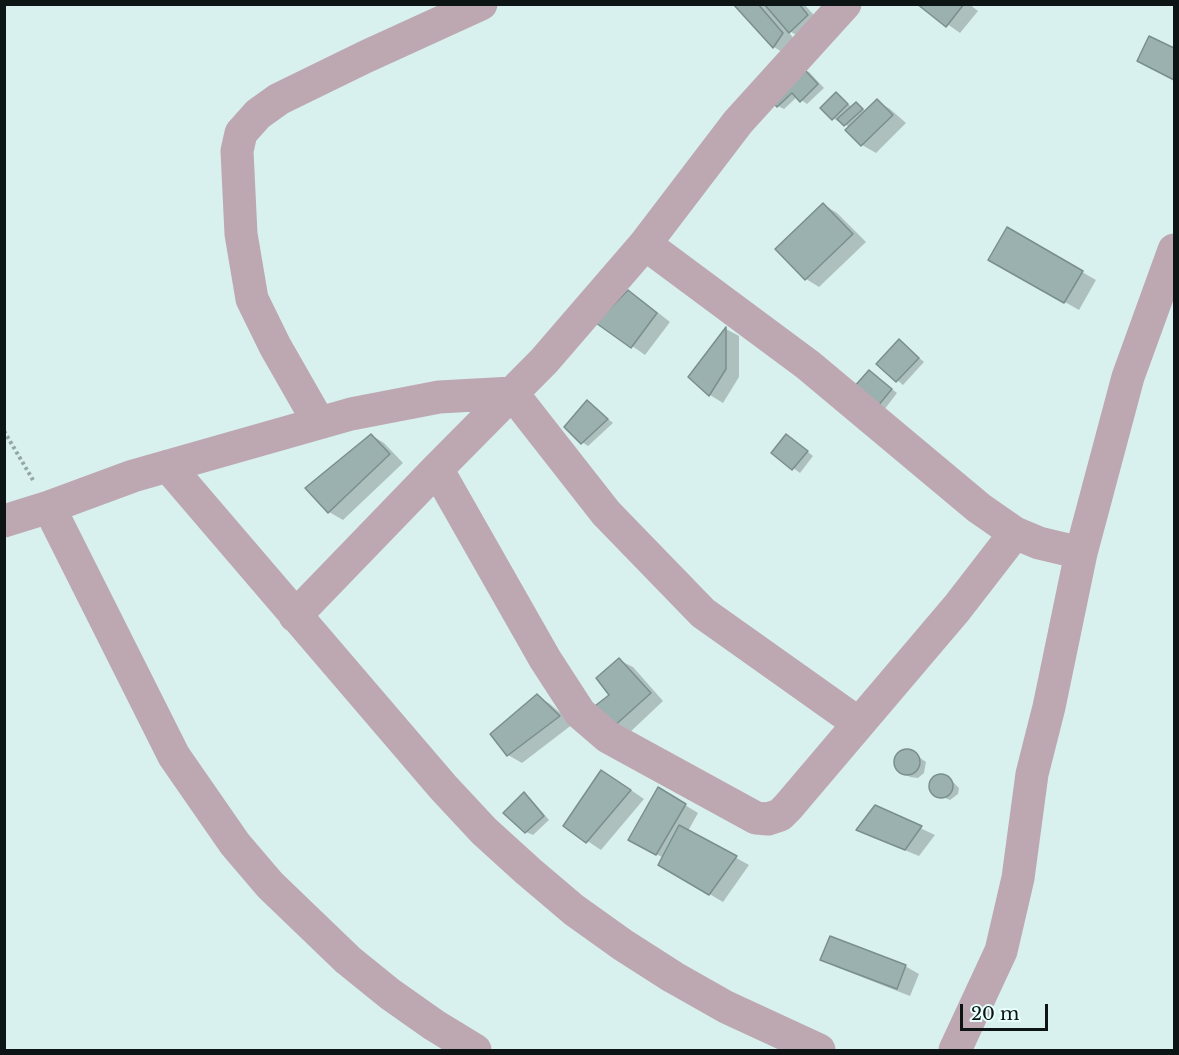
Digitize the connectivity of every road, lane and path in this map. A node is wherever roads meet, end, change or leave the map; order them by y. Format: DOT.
graph roads {
  1 [pos="481,4"];
  2 [pos="845,4"];
  3 [pos="645,244"];
  4 [pos="1174,250"];
  5 [pos="512,393"];
  6 [pos="319,423"];
  7 [pos="4,431"];
  8 [pos="168,466"];
  9 [pos="436,469"];
  10 [pos="49,507"];
  11 [pos="4,521"];
  12 [pos="1015,533"];
  13 [pos="1082,553"];
  14 [pos="295,616"];
  15 [pos="858,723"];
  16 [pos="475,1050"];
  17 [pos="819,1050"];
  18 [pos="955,1050"];
  1 -- 6 [label="street"];
  2 -- 3 [label="street"];
  3 -- 5 [label="street"];
  3 -- 12 [label="street"];
  4 -- 13 [label="street"];
  5 -- 6 [label="street"];
  5 -- 9 [label="street"];
  5 -- 15 [label="street"];
  6 -- 8 [label="street"];
  7 -- 10 [label="path"];
  8 -- 10 [label="street"];
  8 -- 14 [label="street"];
  9 -- 14 [label="street"];
  9 -- 15 [label="street"];
  10 -- 11 [label="street"];
  10 -- 16 [label="street"];
  12 -- 13 [label="street"];
  12 -- 15 [label="street"];
  13 -- 18 [label="street"];
  14 -- 17 [label="street"];
}
